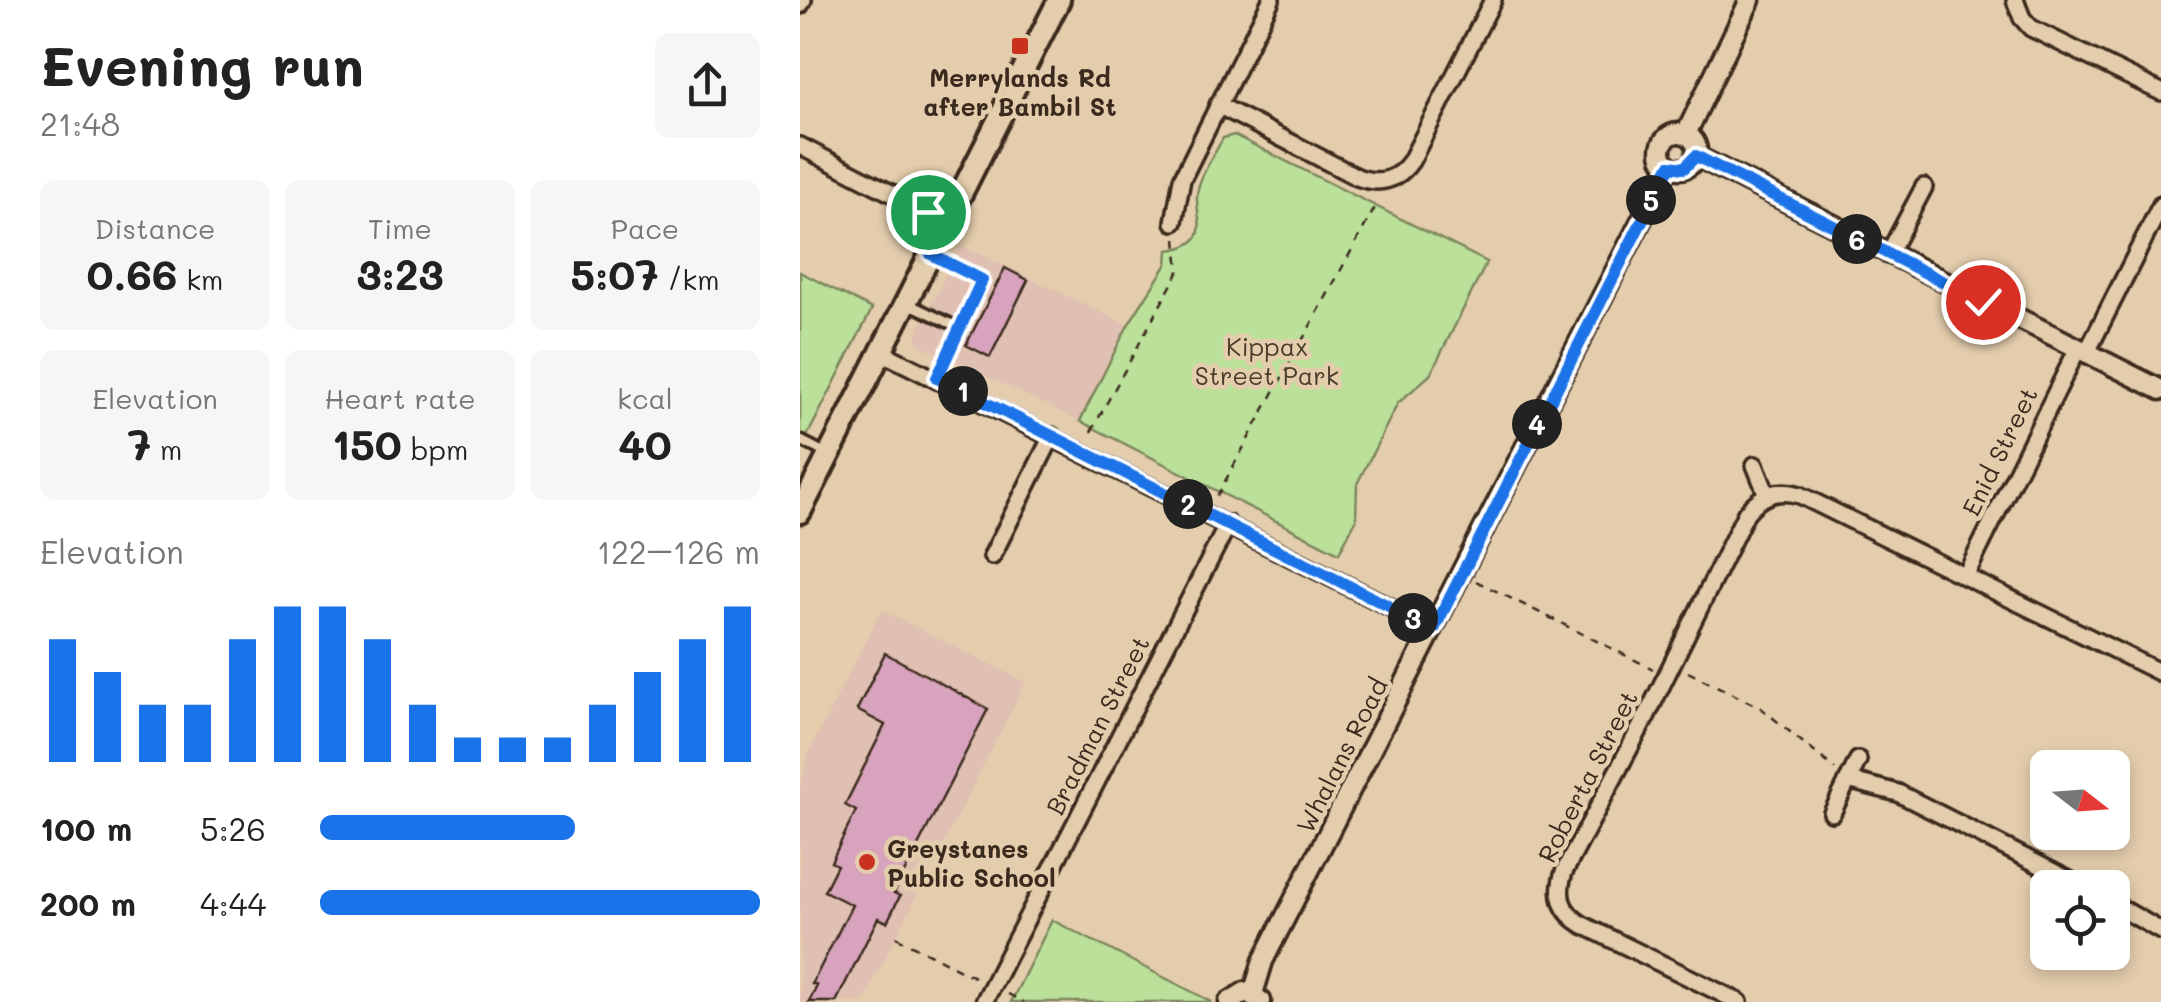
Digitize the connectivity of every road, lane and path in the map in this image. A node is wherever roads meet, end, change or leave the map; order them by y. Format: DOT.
graph roads {
  1 [pos="1059,0"];
  2 [pos="1271,0"];
  3 [pos="1494,0"];
  4 [pos="1750,0"];
  5 [pos="2016,4"];
  6 [pos="2000,14"];
  7 [pos="2161,92"];
  8 [pos="1218,104"];
  9 [pos="1686,134"];
  10 [pos="800,146"];
  11 [pos="1696,156"];
  12 [pos="1670,166"];
  13 [pos="1924,186"];
  14 [pos="1377,204"];
  15 [pos="2161,205"];
  16 [pos="947,222"];
  17 [pos="1174,222"];
  18 [pos="931,254"];
  19 [pos="1888,255"];
  20 [pos="907,302"];
  21 [pos="960,328"];
  22 [pos="881,352"];
  23 [pos="2082,352"];
  24 [pos="937,378"];
  25 [pos="2161,390"];
  26 [pos="1091,432"];
  27 [pos="1052,436"];
  28 [pos="800,440"];
  29 [pos="829,455"];
  30 [pos="1755,465"];
  31 [pos="1768,495"];
  32 [pos="1217,496"];
  33 [pos="800,512"];
  34 [pos="1228,524"];
  35 [pos="992,556"];
  36 [pos="1966,575"];
  37 [pos="1434,629"];
  38 [pos="2161,673"];
  39 [pos="1858,760"];
  40 [pos="1848,780"];
  41 [pos="1832,813"];
  42 [pos="2050,870"];
  43 [pos="2130,913"];
  44 [pos="2161,931"];
  45 [pos="896,937"];
  46 [pos="992,986"];
  47 [pos="1257,998"];
  48 [pos="1731,1000"];
  49 [pos="984,1002"];
  50 [pos="1024,1002"];
  51 [pos="1229,1002"];
  1 -- 16 [label="main road"];
  2 -- 8 [label="street"];
  3 -- 8 [label="street"];
  4 -- 9 [label="street"];
  5 -- 6 [label="street"];
  5 -- 7 [label="street"];
  8 -- 17 [label="street"];
  9 -- 11 [label="street"];
  9 -- 12 [label="street"];
  10 -- 16 [label="street"];
  11 -- 12 [label="street"];
  11 -- 19 [label="street"];
  12 -- 37 [label="street, Whalans Road"];
  13 -- 19 [label="street"];
  14 -- 32 [label="path"];
  15 -- 23 [label="street, Enid Street"];
  16 -- 18 [label="main road"];
  17 -- 26 [label="path"];
  18 -- 20 [label="main road"];
  18 -- 21 [label="lane"];
  19 -- 23 [label="street"];
  20 -- 21 [label="lane"];
  20 -- 22 [label="main road"];
  21 -- 24 [label="lane"];
  22 -- 24 [label="street"];
  22 -- 29 [label="main road"];
  23 -- 25 [label="street"];
  23 -- 36 [label="street, Enid Street"];
  24 -- 27 [label="street"];
  27 -- 34 [label="street"];
  27 -- 35 [label="street"];
  28 -- 29 [label="lane"];
  29 -- 33 [label="main road"];
  30 -- 31 [label="street"];
  31 -- 36 [label="street"];
  31 -- 48 [label="street, Roberta Street"];
  34 -- 37 [label="street"];
  34 -- 46 [label="street, Bradman Street"];
  36 -- 38 [label="street"];
  37 -- 47 [label="street, Whalans Road"];
  39 -- 40 [label="street"];
  40 -- 41 [label="street"];
  40 -- 42 [label="street"];
  43 -- 44 [label="street"];
  45 -- 46 [label="path"];
  46 -- 49 [label="street, Bradman Street"];
  46 -- 50 [label="path"];
  47 -- 51 [label="street"];
}
